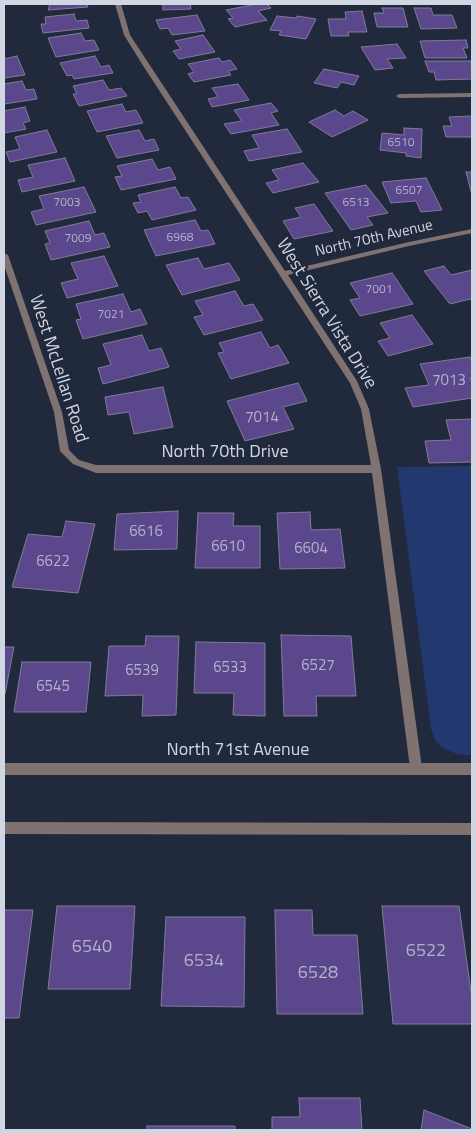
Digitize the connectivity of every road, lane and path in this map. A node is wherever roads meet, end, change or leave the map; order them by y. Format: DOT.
graph roads {
  1 [pos="118,4"];
  2 [pos="472,95"];
  3 [pos="399,96"];
  4 [pos="472,231"];
  5 [pos="4,255"];
  6 [pos="283,274"];
  7 [pos="76,462"];
  8 [pos="376,469"];
  9 [pos="4,768"];
  10 [pos="416,768"];
  11 [pos="472,769"];
  12 [pos="4,828"];
  13 [pos="472,829"];
  1 -- 6 [label="street, West Sierra Vista Drive"];
  2 -- 3 [label="street"];
  4 -- 6 [label="street, North 70th Avenue"];
  5 -- 7 [label="street, West McLellan Road"];
  6 -- 8 [label="street, West Sierra Vista Drive"];
  7 -- 8 [label="street, North 70th Drive"];
  8 -- 10 [label="street, West Sierra Vista Drive"];
  9 -- 10 [label="street, North 71st Avenue"];
  10 -- 11 [label="street, North 71st Avenue"];
  12 -- 13 [label="street"];
}
